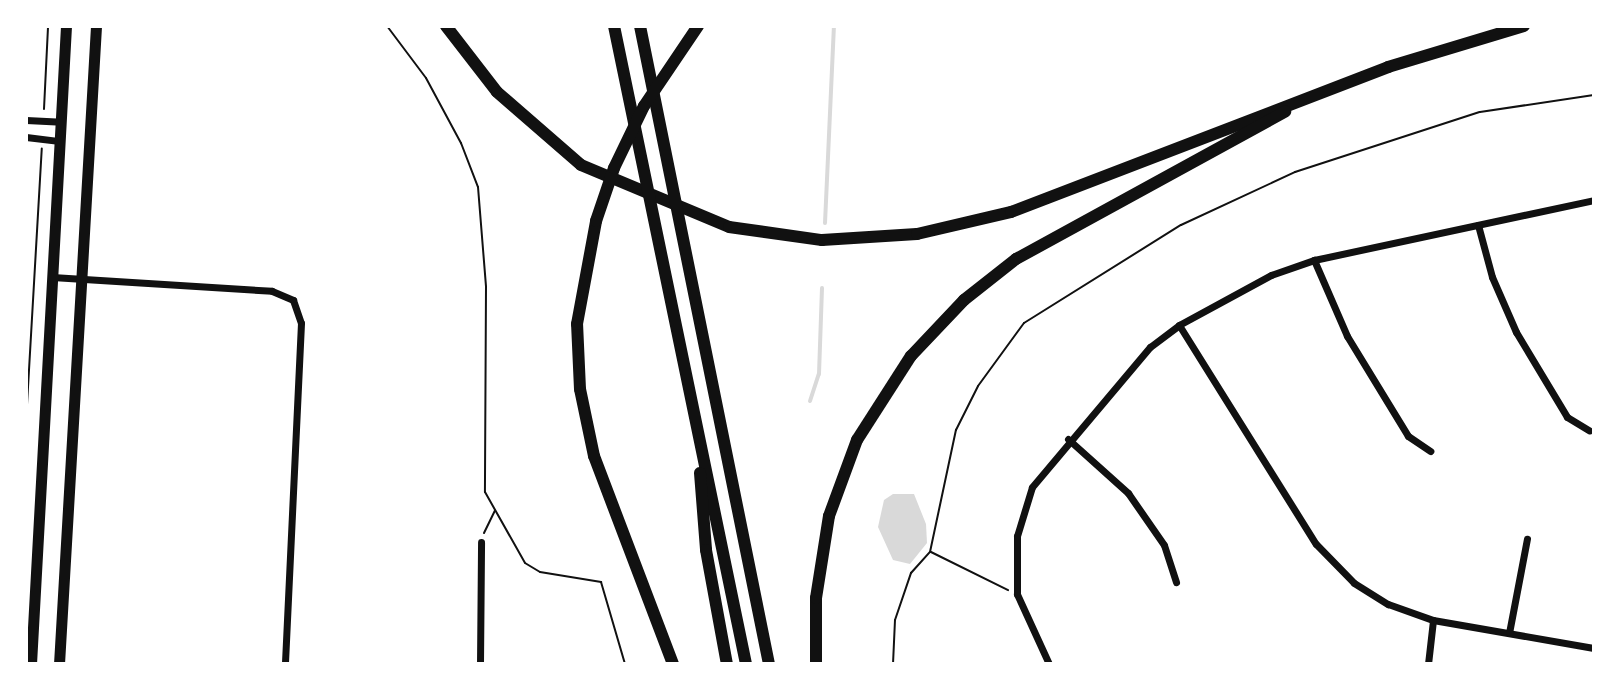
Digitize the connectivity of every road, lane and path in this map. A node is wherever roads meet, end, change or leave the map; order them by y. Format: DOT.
graph roads {
  1 [pos="48,26"];
  2 [pos="66,26"];
  3 [pos="96,26"];
  4 [pos="387,26"];
  5 [pos="446,26"];
  6 [pos="614,26"];
  7 [pos="640,26"];
  8 [pos="698,26"];
  9 [pos="1524,26"];
  10 [pos="1319,93"];
  11 [pos="1594,95"];
  12 [pos="26,120"];
  13 [pos="42,121"];
  14 [pos="61,122"];
  15 [pos="26,137"];
  16 [pos="42,139"];
  17 [pos="60,141"];
  18 [pos="1594,200"];
  19 [pos="1478,225"];
  20 [pos="1314,260"];
  21 [pos="52,277"];
  22 [pos="83,278"];
  23 [pos="1179,325"];
  24 [pos="26,422"];
  25 [pos="696,423"];
  26 [pos="1589,430"];
  27 [pos="1068,439"];
  28 [pos="1430,451"];
  29 [pos="496,508"];
  30 [pos="1527,539"];
  31 [pos="481,542"];
  32 [pos="930,552"];
  33 [pos="1176,582"];
  34 [pos="1017,594"];
  35 [pos="1433,620"];
  36 [pos="1509,633"];
  37 [pos="1594,648"];
  38 [pos="31,664"];
  39 [pos="59,664"];
  40 [pos="285,664"];
  41 [pos="480,664"];
  42 [pos="625,664"];
  43 [pos="673,664"];
  44 [pos="727,664"];
  45 [pos="746,664"];
  46 [pos="769,664"];
  47 [pos="816,664"];
  48 [pos="893,664"];
  49 [pos="1049,664"];
  50 [pos="1428,664"];
  1 -- 13 [label="path"];
  2 -- 14 [label="main road"];
  3 -- 22 [label="main road"];
  4 -- 29 [label="path"];
  5 -- 10 [label="highway"];
  6 -- 25 [label="highway"];
  7 -- 46 [label="highway"];
  8 -- 43 [label="highway"];
  9 -- 10 [label="highway"];
  10 -- 47 [label="highway"];
  11 -- 32 [label="path"];
  12 -- 13 [label="street"];
  13 -- 14 [label="street"];
  14 -- 17 [label="main road"];
  15 -- 16 [label="street"];
  16 -- 17 [label="street"];
  16 -- 24 [label="path"];
  17 -- 21 [label="main road"];
  18 -- 19 [label="street"];
  19 -- 20 [label="street"];
  19 -- 26 [label="street"];
  20 -- 23 [label="street"];
  20 -- 28 [label="street"];
  21 -- 22 [label="street"];
  21 -- 38 [label="main road"];
  22 -- 39 [label="main road"];
  22 -- 40 [label="street"];
  23 -- 27 [label="street"];
  23 -- 35 [label="street"];
  25 -- 44 [label="highway"];
  25 -- 45 [label="highway"];
  27 -- 33 [label="street"];
  27 -- 34 [label="street"];
  29 -- 31 [label="path"];
  29 -- 42 [label="path"];
  30 -- 36 [label="street"];
  31 -- 41 [label="street"];
  32 -- 34 [label="path"];
  32 -- 48 [label="path"];
  34 -- 49 [label="street"];
  35 -- 36 [label="street"];
  35 -- 50 [label="street"];
  36 -- 37 [label="street"];
}
